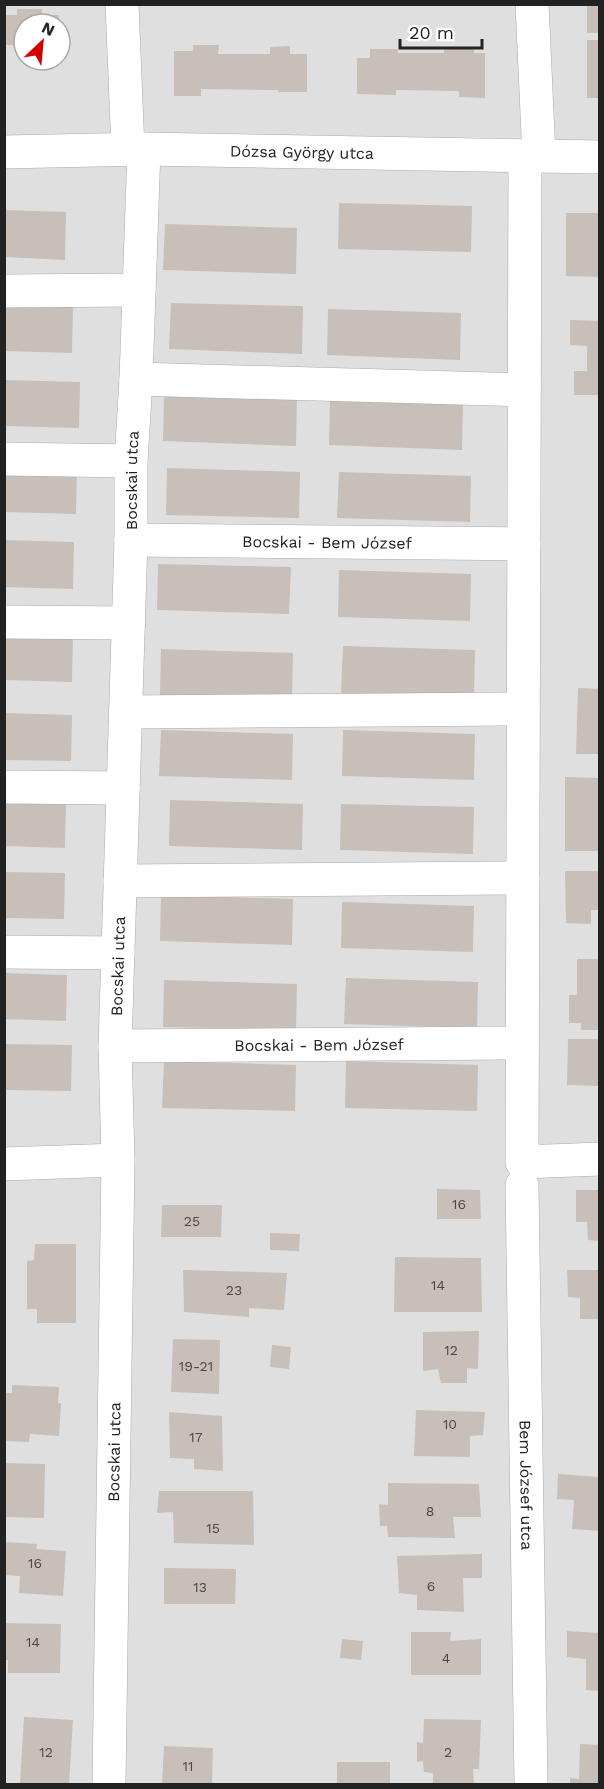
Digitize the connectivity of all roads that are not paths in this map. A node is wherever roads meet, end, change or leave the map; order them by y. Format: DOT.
graph roads {
  1 [pos="122,4"];
  2 [pos="532,4"];
  3 [pos="136,150"];
  4 [pos="4,152"];
  5 [pos="532,156"];
  6 [pos="600,157"];
  7 [pos="139,290"];
  8 [pos="4,291"];
  9 [pos="136,378"];
  10 [pos="524,390"];
  11 [pos="4,459"];
  12 [pos="131,461"];
  13 [pos="131,540"];
  14 [pos="524,544"];
  15 [pos="4,622"];
  16 [pos="129,623"];
  17 [pos="523,709"];
  18 [pos="126,712"];
  19 [pos="4,787"];
  20 [pos="123,788"];
  21 [pos="523,878"];
  22 [pos="120,881"];
  23 [pos="4,952"];
  24 [pos="118,953"];
  25 [pos="522,1043"];
  26 [pos="115,1046"];
  27 [pos="600,1159"];
  28 [pos="118,1160"];
  29 [pos="4,1164"];
  30 [pos="522,1173"];
  31 [pos="109,1785"];
  32 [pos="531,1785"];
  1 -- 3 [label="street, Bocskai utca"];
  2 -- 5 [label="street, Bem József utca"];
  3 -- 4 [label="street, Dózsa György utca"];
  3 -- 5 [label="street, Dózsa György utca"];
  3 -- 7 [label="street, Bocskai utca"];
  5 -- 6 [label="street, Dózsa György utca"];
  5 -- 10 [label="street, Bem József utca"];
  7 -- 8 [label="street"];
  7 -- 9 [label="street, Bocskai utca"];
  9 -- 10 [label="street"];
  9 -- 12 [label="street, Bocskai utca"];
  10 -- 14 [label="street, Bem József utca"];
  11 -- 12 [label="street"];
  12 -- 13 [label="street, Bocskai utca"];
  13 -- 14 [label="street, Bocskai - Bem József"];
  13 -- 16 [label="street, Bocskai utca"];
  14 -- 17 [label="street, Bem József utca"];
  15 -- 16 [label="street"];
  16 -- 18 [label="street, Bocskai utca"];
  17 -- 18 [label="street"];
  17 -- 21 [label="street, Bem József utca"];
  18 -- 20 [label="street, Bocskai utca"];
  19 -- 20 [label="street"];
  20 -- 22 [label="street, Bocskai utca"];
  21 -- 22 [label="street"];
  21 -- 25 [label="street, Bem József utca"];
  22 -- 24 [label="street, Bocskai utca"];
  23 -- 24 [label="street"];
  24 -- 26 [label="street, Bocskai utca"];
  25 -- 26 [label="street, Bocskai - Bem József"];
  25 -- 30 [label="street, Bem József utca"];
  26 -- 28 [label="street, Bocskai utca"];
  27 -- 30 [label="street"];
  28 -- 29 [label="street"];
  28 -- 31 [label="street, Bocskai utca"];
  30 -- 32 [label="street, Bem József utca"];
}
